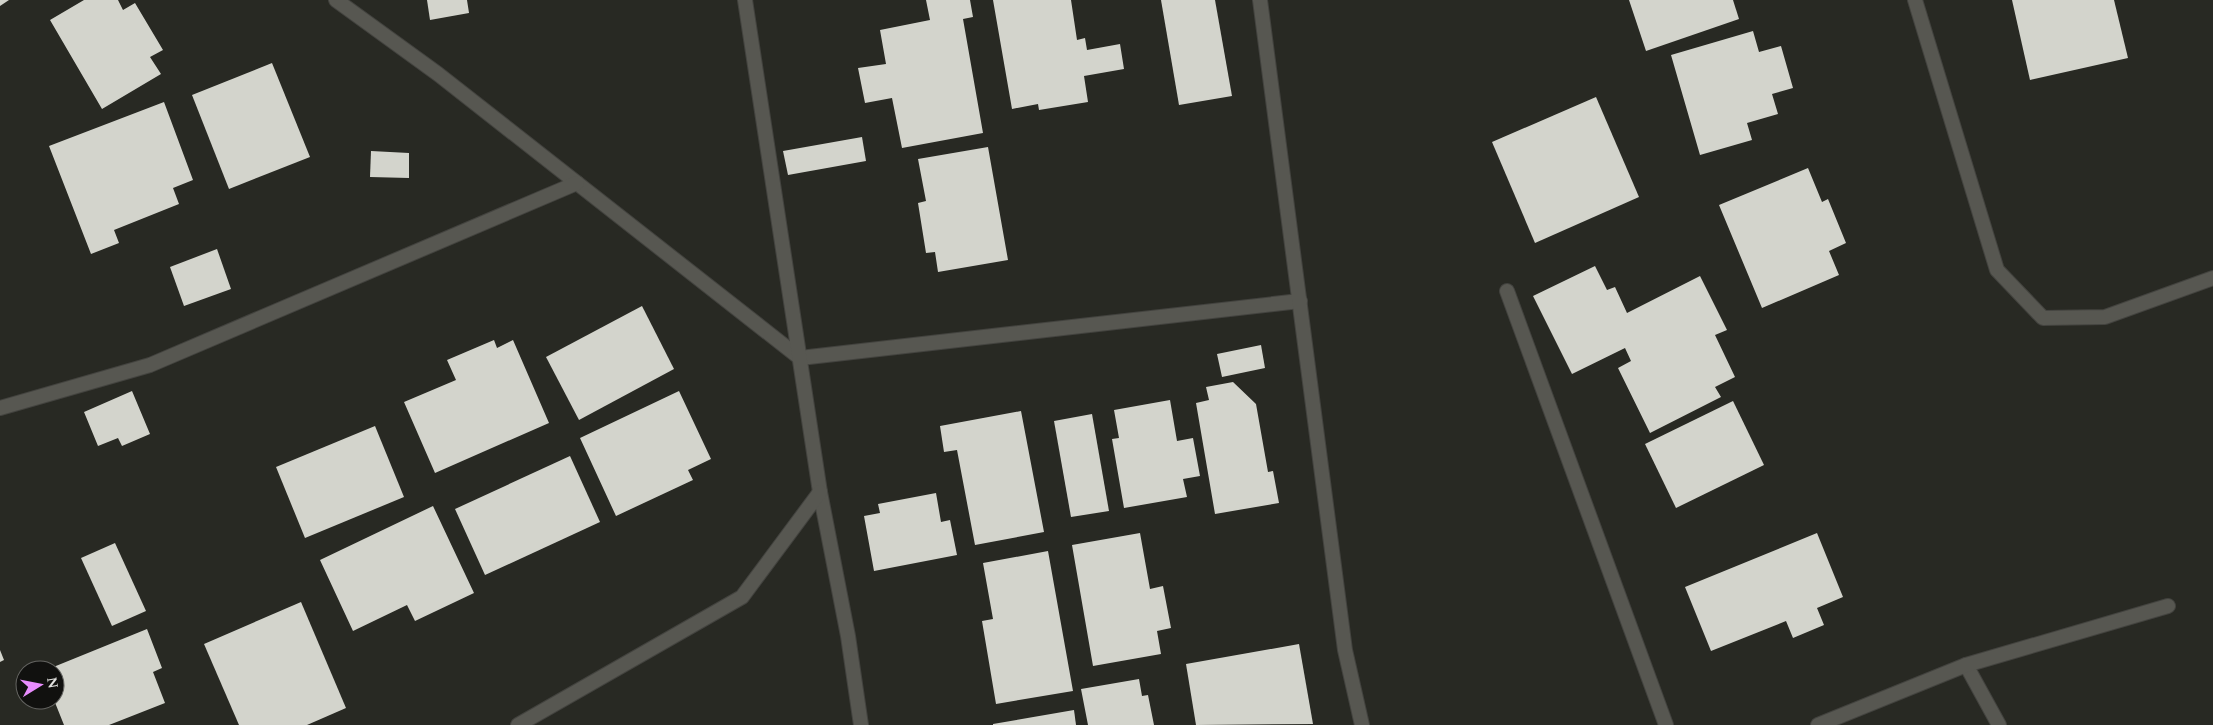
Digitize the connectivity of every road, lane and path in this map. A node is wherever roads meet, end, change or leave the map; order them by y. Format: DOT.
graph roads {
  1 [pos="336,0"];
  2 [pos="745,0"];
  3 [pos="1260,0"];
  4 [pos="1915,0"];
  5 [pos="576,183"];
  6 [pos="2213,278"];
  7 [pos="1507,291"];
  8 [pos="1300,301"];
  9 [pos="800,358"];
  10 [pos="0,408"];
  11 [pos="820,492"];
  12 [pos="2168,606"];
  13 [pos="1966,665"];
  14 [pos="518,725"];
  15 [pos="861,725"];
  16 [pos="1362,725"];
  17 [pos="1666,725"];
  18 [pos="1818,725"];
  19 [pos="1999,725"];
  1 -- 5 [label="street"];
  2 -- 9 [label="street"];
  3 -- 8 [label="street"];
  4 -- 6 [label="street"];
  5 -- 9 [label="street"];
  5 -- 10 [label="street"];
  7 -- 17 [label="street"];
  8 -- 9 [label="street"];
  8 -- 16 [label="street"];
  9 -- 11 [label="street"];
  11 -- 14 [label="street"];
  11 -- 15 [label="street"];
  12 -- 13 [label="street"];
  13 -- 18 [label="street"];
  13 -- 19 [label="street"];
}
